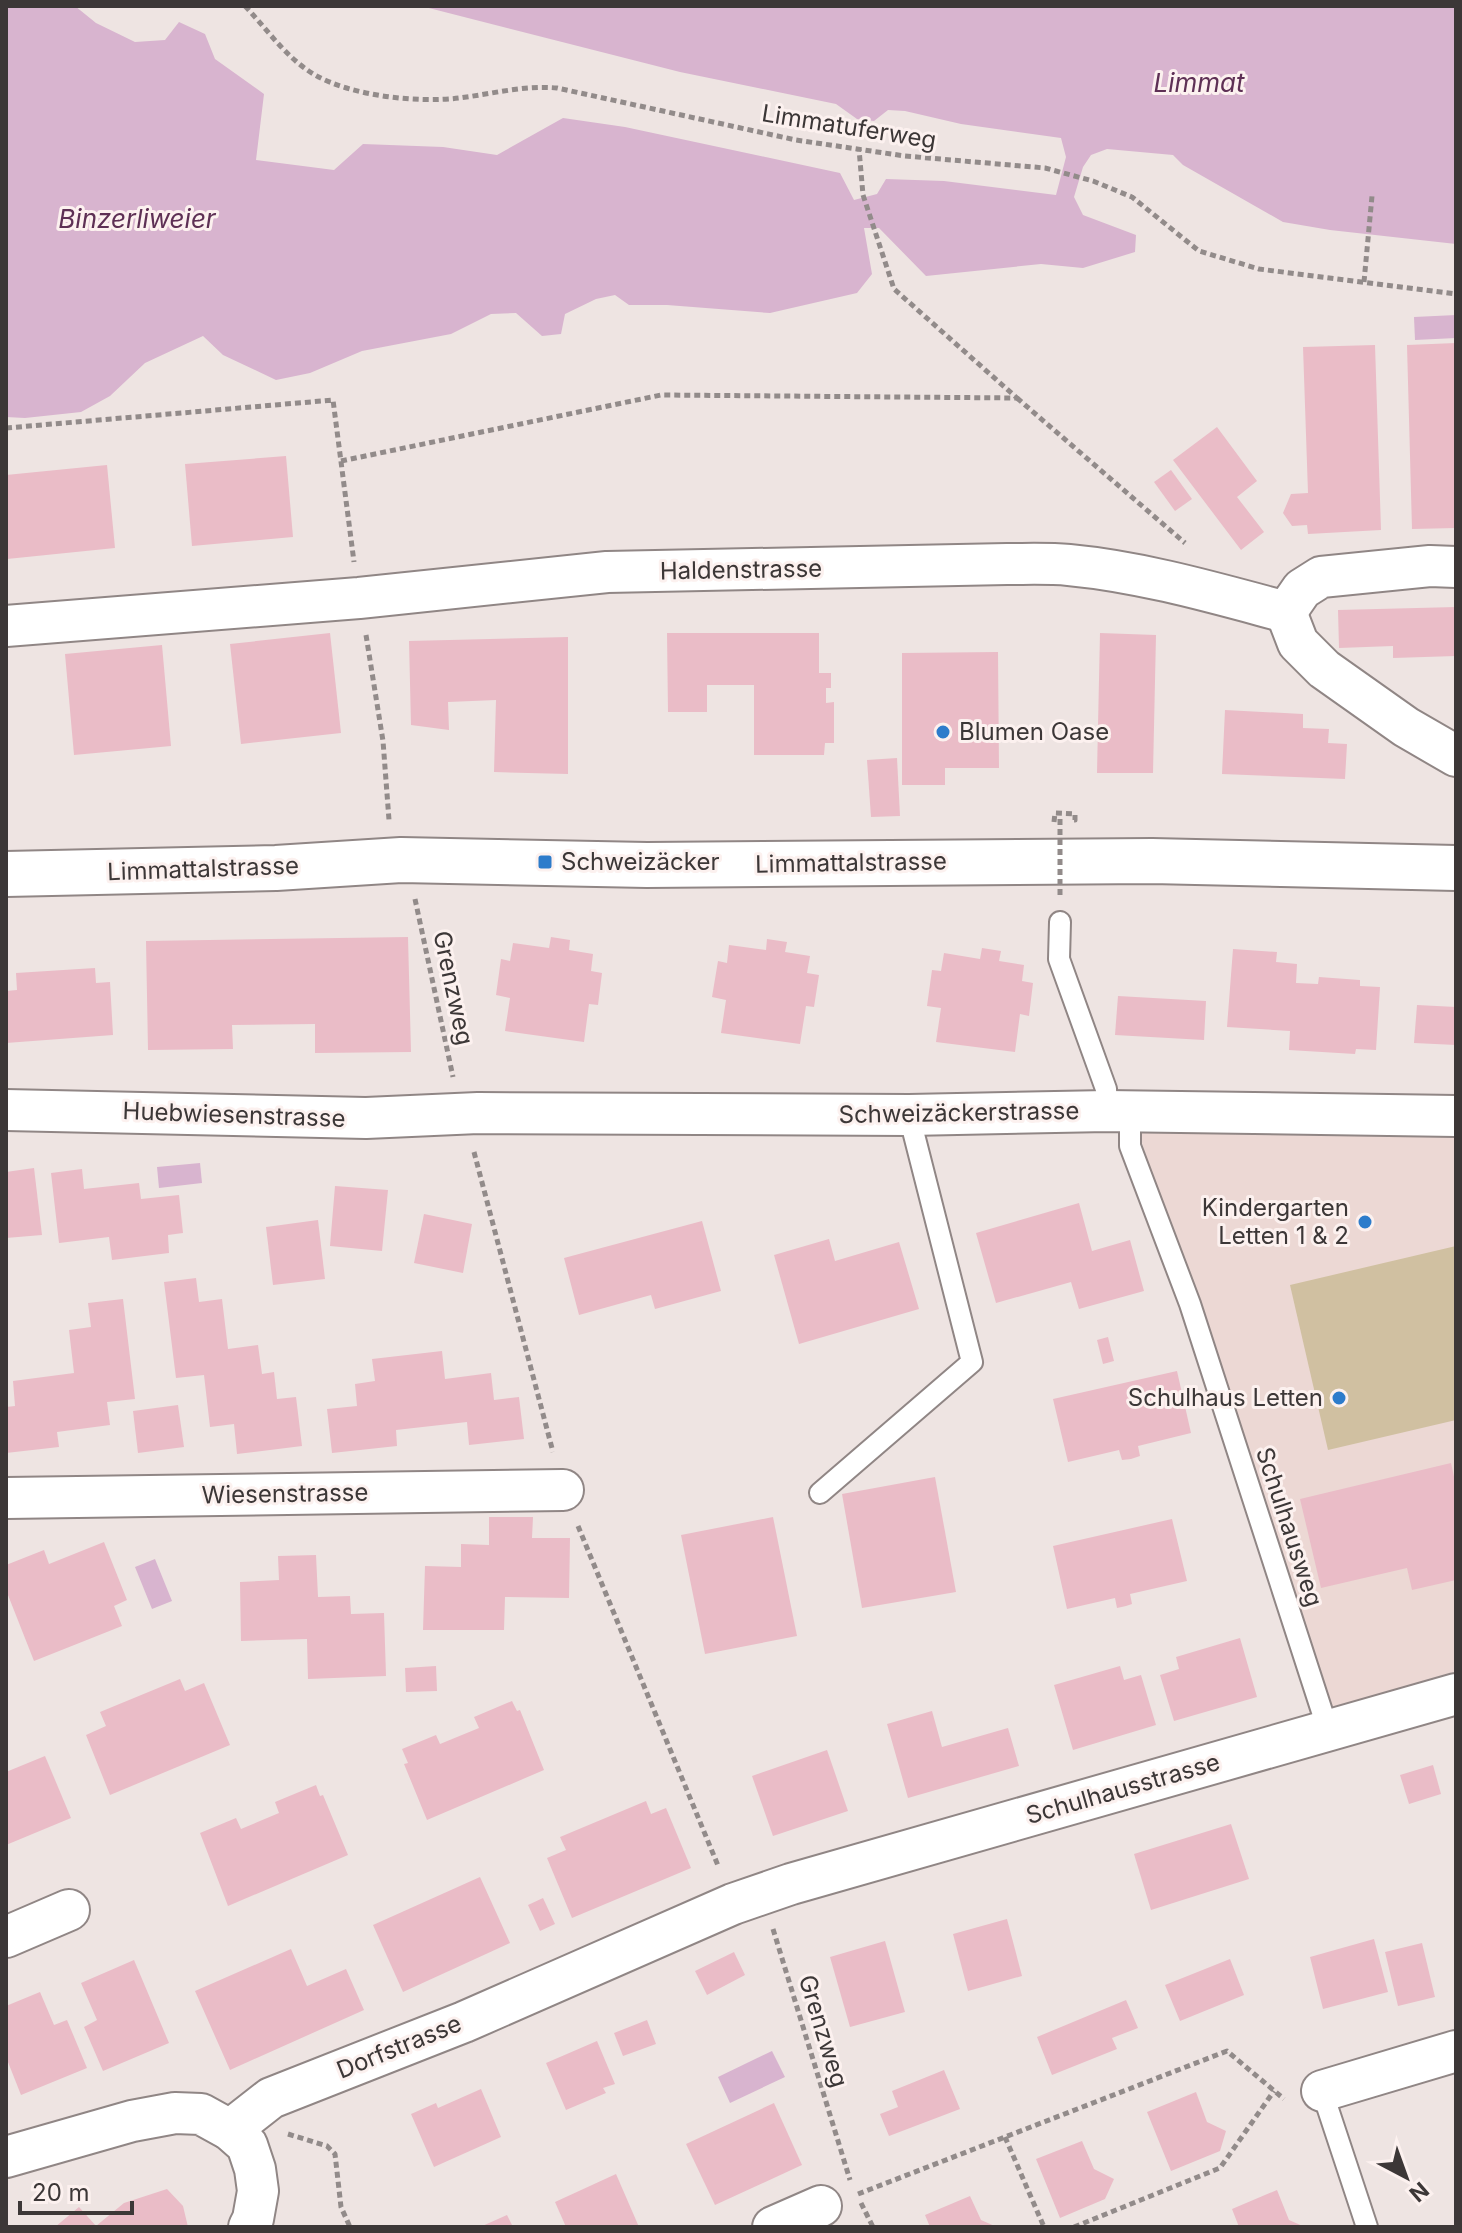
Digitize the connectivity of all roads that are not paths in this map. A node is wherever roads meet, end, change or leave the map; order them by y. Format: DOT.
graph roads {
  1 [pos="1456,567"];
  2 [pos="1286,612"];
  3 [pos="6,626"];
  4 [pos="1456,756"];
  5 [pos="1456,868"];
  6 [pos="6,874"];
  7 [pos="1060,922"];
  8 [pos="459,1099"];
  9 [pos="6,1110"];
  10 [pos="1118,1111"];
  11 [pos="909,1115"];
  12 [pos="1456,1116"];
  13 [pos="563,1490"];
  14 [pos="820,1493"];
  15 [pos="6,1498"];
  16 [pos="1456,1694"];
  17 [pos="1328,1730"];
  18 [pos="775,1889"];
  19 [pos="69,1910"];
  20 [pos="6,1937"];
  21 [pos="1456,2051"];
  22 [pos="1322,2091"];
  23 [pos="238,2138"];
  24 [pos="6,2157"];
  25 [pos="843,2193"];
  26 [pos="249,2227"];
  27 [pos="773,2227"];
  28 [pos="1367,2227"];
  1 -- 2 [label="street"];
  2 -- 3 [label="street, Haldenstrasse"];
  2 -- 4 [label="street"];
  5 -- 6 [label="main road, Limmattalstrasse"];
  7 -- 10 [label="lane, Schulhausweg"];
  8 -- 9 [label="street, Huebwiesenstrasse"];
  8 -- 11 [label="street, Schweizäckerstrasse"];
  10 -- 11 [label="street, Schweizäckerstrasse"];
  10 -- 12 [label="street, Schweizäckerstrasse"];
  10 -- 17 [label="lane, Schulhausweg"];
  11 -- 14 [label="lane"];
  13 -- 15 [label="street, Wiesenstrasse"];
  16 -- 17 [label="street, Schulhausstrasse"];
  17 -- 18 [label="street, Schulhausstrasse"];
  18 -- 23 [label="street, Dorfstrasse"];
  19 -- 20 [label="street"];
  21 -- 22 [label="street"];
  22 -- 28 [label="lane"];
  23 -- 24 [label="street"];
  23 -- 26 [label="street"];
  25 -- 27 [label="street"];
}
